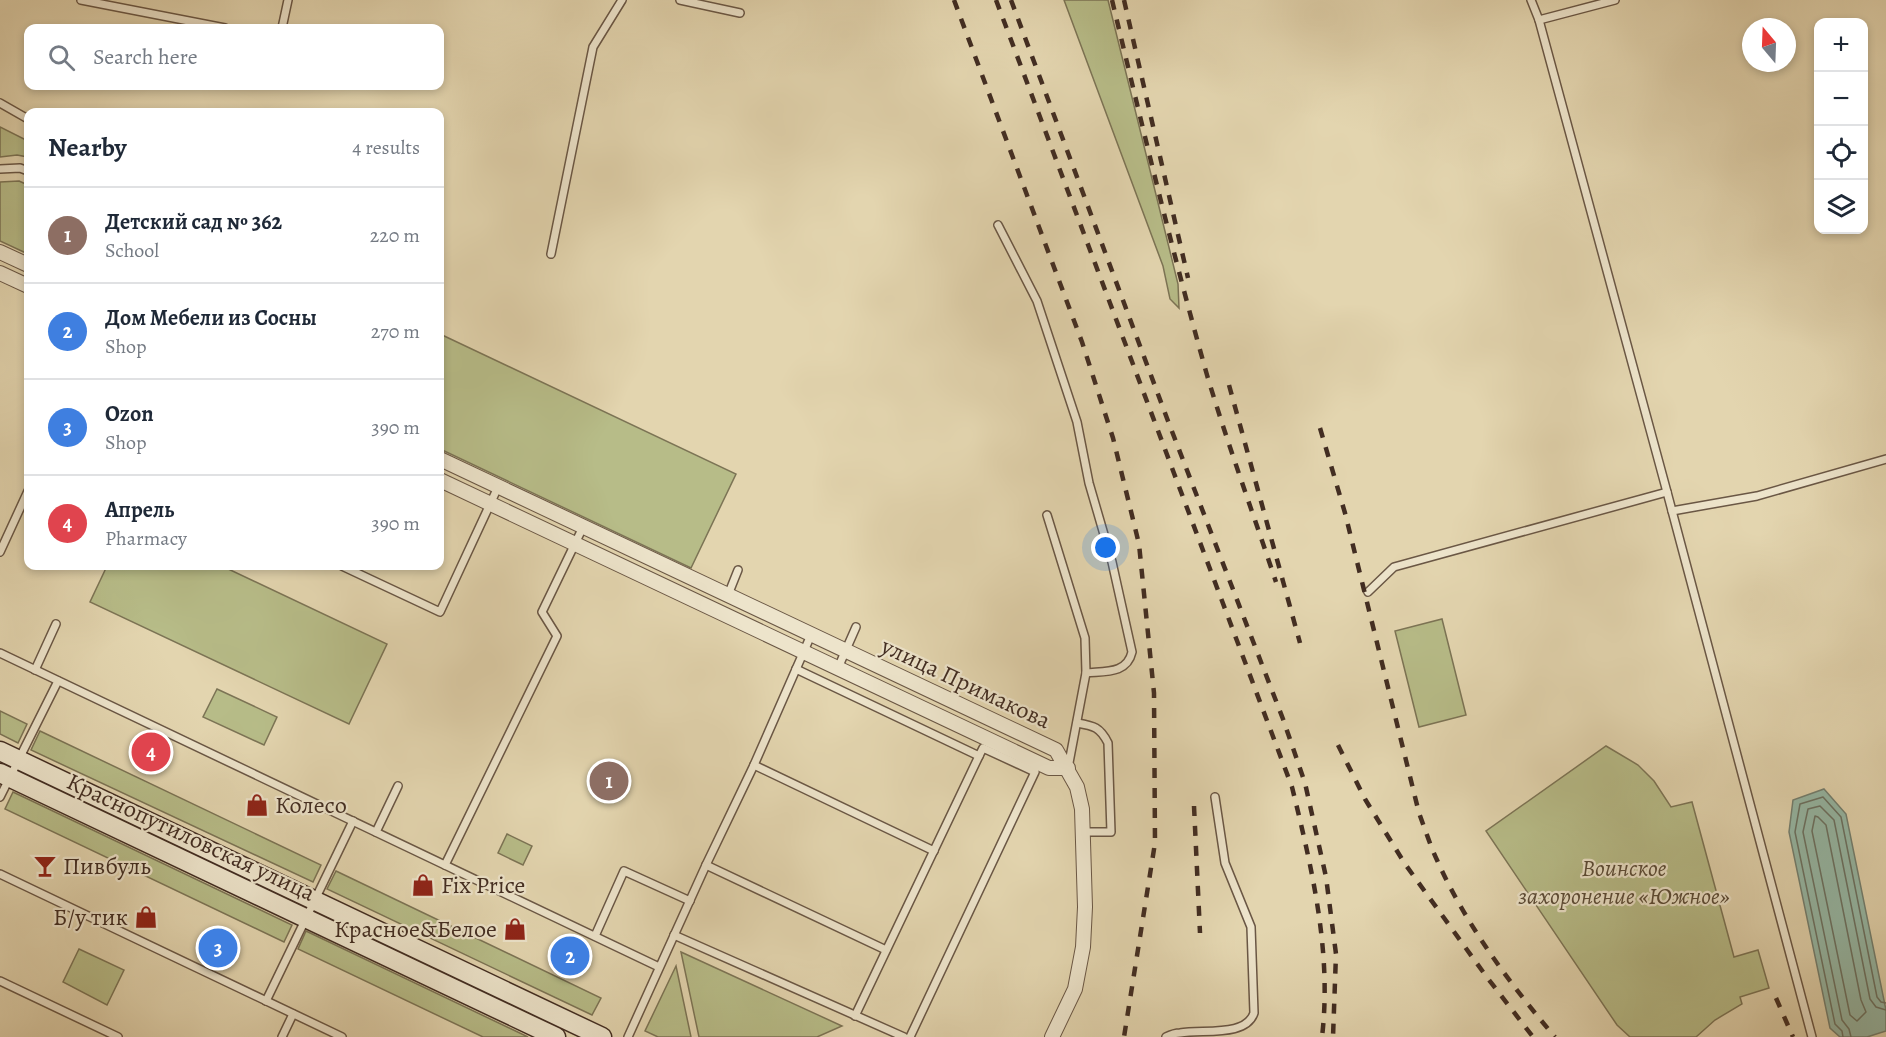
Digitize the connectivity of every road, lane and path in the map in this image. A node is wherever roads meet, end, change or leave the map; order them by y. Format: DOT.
graph roads {
  1 [pos="81,0"];
  2 [pos="288,0"];
  3 [pos="622,0"];
  4 [pos="680,0"];
  5 [pos="1531,0"];
  6 [pos="1615,0"];
  7 [pos="740,13"];
  8 [pos="1539,20"];
  9 [pos="204,24"];
  10 [pos="283,24"];
  11 [pos="0,103"];
  12 [pos="24,117"];
  13 [pos="0,169"];
  14 [pos="24,170"];
  15 [pos="998,225"];
  16 [pos="0,252"];
  17 [pos="551,254"];
  18 [pos="24,263"];
  19 [pos="0,273"];
  20 [pos="24,284"];
  21 [pos="1886,459"];
  22 [pos="444,461"];
  23 [pos="444,482"];
  24 [pos="498,487"];
  25 [pos="1667,492"];
  26 [pos="24,499"];
  27 [pos="490,504"];
  28 [pos="1672,511"];
  29 [pos="1047,515"];
  30 [pos="583,527"];
  31 [pos="575,544"];
  32 [pos="0,552"];
  33 [pos="351,570"];
  34 [pos="738,570"];
  35 [pos="1368,592"];
  36 [pos="728,596"];
  37 [pos="56,624"];
  38 [pos="856,627"];
  39 [pos="812,635"];
  40 [pos="846,651"];
  41 [pos="803,652"];
  42 [pos="0,653"];
  43 [pos="838,668"];
  44 [pos="796,669"];
  45 [pos="35,670"];
  46 [pos="1086,673"];
  47 [pos="58,681"];
  48 [pos="1077,723"];
  49 [pos="0,751"];
  50 [pos="979,756"];
  51 [pos="19,760"];
  52 [pos="754,765"];
  53 [pos="1068,768"];
  54 [pos="5,776"];
  55 [pos="398,786"];
  56 [pos="0,797"];
  57 [pos="1215,797"];
  58 [pos="353,821"];
  59 [pos="376,832"];
  60 [pos="1083,832"];
  61 [pos="933,851"];
  62 [pos="445,865"];
  63 [pos="706,865"];
  64 [pos="0,874"];
  65 [pos="314,901"];
  66 [pos="690,901"];
  67 [pos="306,918"];
  68 [pos="674,935"];
  69 [pos="595,936"];
  70 [pos="886,950"];
  71 [pos="659,967"];
  72 [pos="0,981"];
  73 [pos="266,1001"];
  74 [pos="293,1014"];
  75 [pos="855,1017"];
  76 [pos="108,1035"];
  77 [pos="118,1037"];
  78 [pos="282,1037"];
  79 [pos="342,1037"];
  80 [pos="556,1037"];
  81 [pos="602,1037"];
  82 [pos="628,1037"];
  83 [pos="904,1037"];
  84 [pos="910,1037"];
  85 [pos="1052,1037"];
  86 [pos="1166,1037"];
  87 [pos="1812,1037"];
  1 -- 9 [label="lane"];
  2 -- 10 [label="lane"];
  3 -- 17 [label="lane"];
  4 -- 7 [label="lane"];
  5 -- 8 [label="lane"];
  6 -- 8 [label="lane"];
  8 -- 25 [label="lane"];
  11 -- 12 [label="lane"];
  13 -- 14 [label="lane"];
  15 -- 46 [label="lane"];
  16 -- 18 [label="street"];
  19 -- 20 [label="street"];
  21 -- 28 [label="lane"];
  22 -- 24 [label="street, улица Примакова"];
  23 -- 27 [label="street, улица Примакова"];
  24 -- 27 [label="lane"];
  24 -- 30 [label="street, улица Примакова"];
  25 -- 28 [label="lane"];
  25 -- 35 [label="lane"];
  26 -- 32 [label="lane"];
  27 -- 31 [label="street, улица Примакова"];
  27 -- 33 [label="lane"];
  28 -- 87 [label="lane"];
  29 -- 46 [label="lane"];
  30 -- 31 [label="lane"];
  30 -- 36 [label="street, улица Примакова"];
  31 -- 41 [label="street, улица Примакова"];
  31 -- 62 [label="lane"];
  34 -- 36 [label="lane"];
  36 -- 39 [label="street, улица Примакова"];
  37 -- 45 [label="lane"];
  38 -- 40 [label="lane"];
  39 -- 40 [label="street, улица Примакова"];
  39 -- 41 [label="lane"];
  40 -- 43 [label="lane"];
  40 -- 53 [label="street, улица Примакова"];
  41 -- 43 [label="street, улица Примакова"];
  41 -- 44 [label="lane"];
  42 -- 45 [label="lane"];
  43 -- 53 [label="street, улица Примакова"];
  44 -- 50 [label="lane"];
  44 -- 52 [label="lane"];
  45 -- 47 [label="lane"];
  46 -- 48 [label="lane"];
  47 -- 51 [label="lane"];
  47 -- 58 [label="lane"];
  48 -- 53 [label="lane"];
  48 -- 60 [label="lane"];
  49 -- 51 [label="main road, Краснопутиловская улица"];
  50 -- 61 [label="lane"];
  50 -- 84 [label="lane"];
  51 -- 54 [label="lane"];
  51 -- 65 [label="main road, Краснопутиловская улица"];
  52 -- 61 [label="lane"];
  52 -- 63 [label="lane"];
  53 -- 60 [label="street"];
  54 -- 56 [label="lane"];
  54 -- 67 [label="main road, Краснопутиловская улица"];
  55 -- 59 [label="lane"];
  57 -- 86 [label="lane"];
  58 -- 59 [label="lane"];
  58 -- 65 [label="lane"];
  59 -- 62 [label="lane"];
  60 -- 85 [label="street"];
  61 -- 70 [label="lane"];
  62 -- 69 [label="lane"];
  63 -- 66 [label="lane"];
  63 -- 70 [label="lane"];
  64 -- 73 [label="lane"];
  65 -- 67 [label="lane"];
  65 -- 81 [label="main road, Краснопутиловская улица"];
  66 -- 68 [label="lane"];
  66 -- 69 [label="lane"];
  67 -- 73 [label="lane"];
  67 -- 80 [label="main road, Краснопутиловская улица"];
  68 -- 71 [label="lane"];
  68 -- 75 [label="lane"];
  69 -- 71 [label="lane"];
  70 -- 75 [label="lane"];
  71 -- 82 [label="lane"];
  72 -- 76 [label="lane"];
  73 -- 74 [label="lane"];
  74 -- 78 [label="lane"];
  74 -- 79 [label="lane"];
  75 -- 83 [label="lane"];
  76 -- 77 [label="lane"];
}
